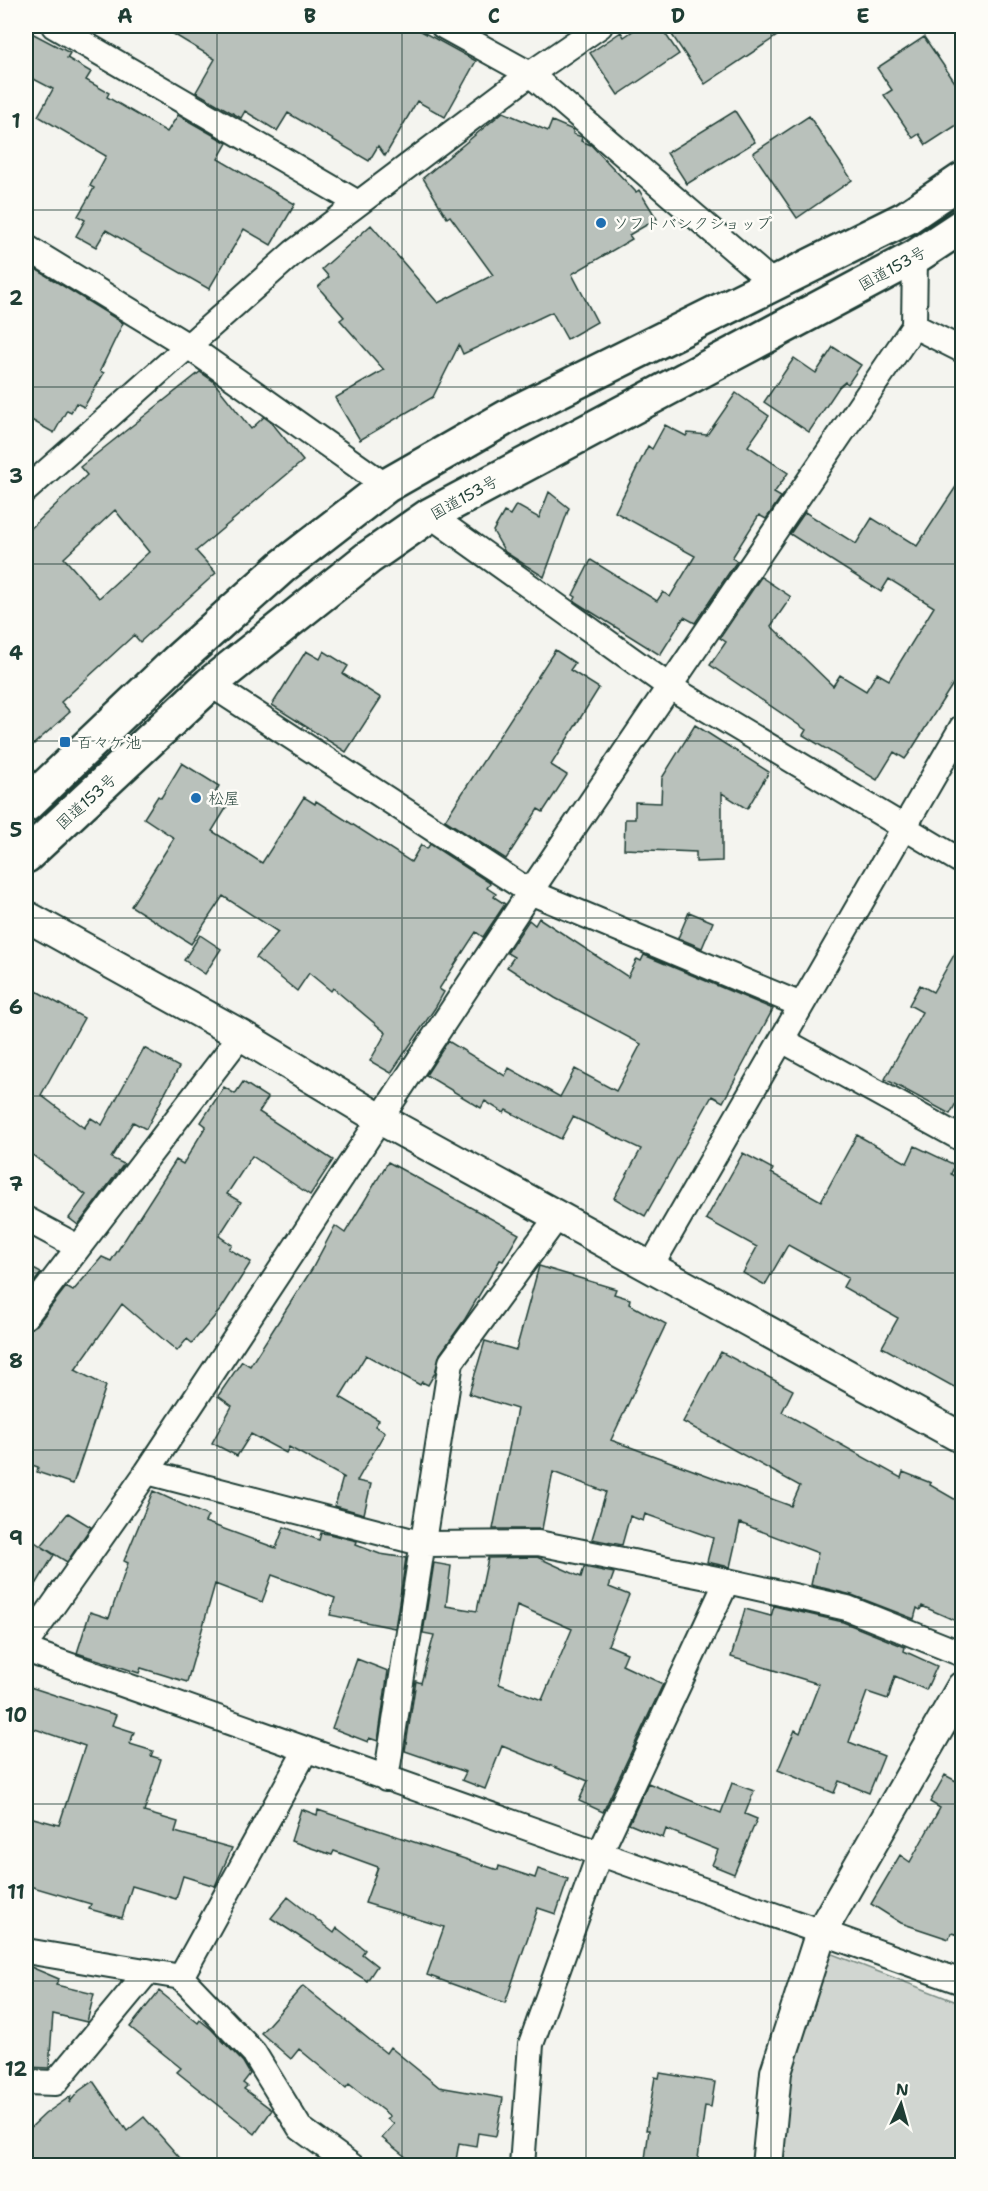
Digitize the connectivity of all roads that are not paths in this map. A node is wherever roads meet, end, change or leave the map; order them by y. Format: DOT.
graph roads {
  1 [pos="54,26"];
  2 [pos="443,26"];
  3 [pos="600,26"];
  4 [pos="530,74"];
  5 [pos="963,180"];
  6 [pos="358,204"];
  7 [pos="963,226"];
  8 [pos="26,247"];
  9 [pos="915,257"];
  10 [pos="774,284"];
  11 [pos="914,326"];
  12 [pos="188,345"];
  13 [pos="963,350"];
  14 [pos="29,480"];
  15 [pos="386,486"];
  16 [pos="430,515"];
  17 [pos="210,684"];
  18 [pos="670,687"];
  19 [pos="963,727"];
  20 [pos="26,805"];
  21 [pos="904,829"];
  22 [pos="26,856"];
  23 [pos="963,862"];
  24 [pos="530,892"];
  25 [pos="26,916"];
  26 [pos="801,1005"];
  27 [pos="241,1035"];
  28 [pos="782,1040"];
  29 [pos="382,1120"];
  30 [pos="963,1139"];
  31 [pos="558,1216"];
  32 [pos="26,1219"];
  33 [pos="78,1248"];
  34 [pos="651,1266"];
  35 [pos="26,1316"];
  36 [pos="963,1438"];
  37 [pos="147,1472"];
  38 [pos="424,1544"];
  39 [pos="727,1581"];
  40 [pos="26,1644"];
  41 [pos="26,1650"];
  42 [pos="963,1654"];
  43 [pos="963,1687"];
  44 [pos="306,1750"];
  45 [pos="386,1779"];
  46 [pos="599,1855"];
  47 [pos="821,1932"];
  48 [pos="26,1951"];
  49 [pos="148,1971"];
  50 [pos="181,1977"];
  51 [pos="963,1982"];
  52 [pos="26,2082"];
  53 [pos="352,2166"];
  54 [pos="522,2166"];
  55 [pos="767,2166"];
  1 -- 6 [label="street"];
  2 -- 4 [label="street"];
  3 -- 4 [label="street"];
  4 -- 6 [label="street"];
  4 -- 10 [label="street"];
  5 -- 10 [label="highway"];
  6 -- 12 [label="street"];
  7 -- 9 [label="highway, 国道153号"];
  8 -- 12 [label="street"];
  9 -- 11 [label="street"];
  9 -- 16 [label="highway, 国道153号"];
  10 -- 15 [label="highway"];
  11 -- 13 [label="street"];
  11 -- 18 [label="street"];
  12 -- 14 [label="street"];
  12 -- 15 [label="street"];
  15 -- 20 [label="highway"];
  16 -- 17 [label="highway, 国道153号"];
  16 -- 18 [label="street"];
  17 -- 22 [label="highway, 国道153号"];
  17 -- 24 [label="street"];
  18 -- 21 [label="street"];
  18 -- 24 [label="street"];
  19 -- 21 [label="street"];
  21 -- 23 [label="street"];
  21 -- 26 [label="street"];
  24 -- 26 [label="street"];
  24 -- 29 [label="street"];
  25 -- 27 [label="street"];
  26 -- 28 [label="street"];
  27 -- 29 [label="street"];
  27 -- 33 [label="street"];
  28 -- 30 [label="street"];
  28 -- 34 [label="street"];
  29 -- 31 [label="street"];
  29 -- 37 [label="street"];
  31 -- 34 [label="street"];
  31 -- 38 [label="street"];
  32 -- 33 [label="street"];
  33 -- 35 [label="street"];
  34 -- 36 [label="street"];
  37 -- 38 [label="street"];
  37 -- 40 [label="street"];
  38 -- 39 [label="street"];
  38 -- 45 [label="street"];
  39 -- 42 [label="street"];
  39 -- 46 [label="street"];
  41 -- 44 [label="street"];
  43 -- 47 [label="street"];
  44 -- 45 [label="street"];
  44 -- 50 [label="street"];
  45 -- 46 [label="street"];
  46 -- 47 [label="street"];
  46 -- 54 [label="street"];
  47 -- 51 [label="street"];
  47 -- 55 [label="street"];
  48 -- 49 [label="street"];
  49 -- 50 [label="street"];
  49 -- 52 [label="street"];
  50 -- 53 [label="street"];
}
